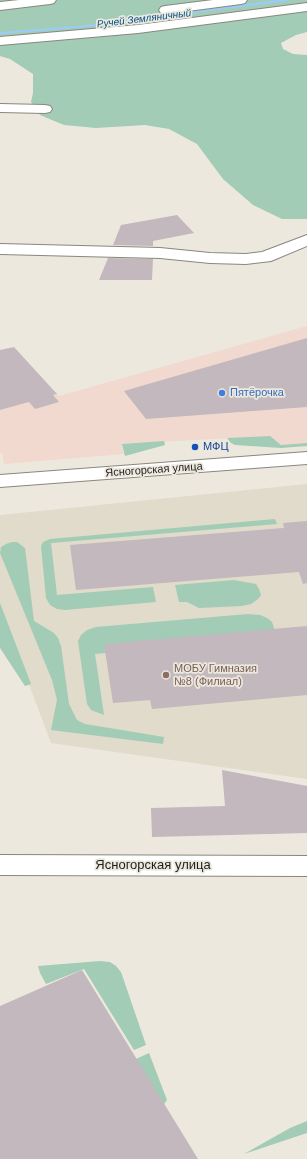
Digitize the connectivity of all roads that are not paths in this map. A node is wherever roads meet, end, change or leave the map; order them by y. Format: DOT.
graph roads {
  1 [pos="50,0"];
  2 [pos="241,0"];
  3 [pos="0,6"];
  4 [pos="307,7"];
  5 [pos="156,12"];
  6 [pos="0,41"];
  7 [pos="0,108"];
  8 [pos="45,109"];
  9 [pos="307,240"];
  10 [pos="0,249"];
  11 [pos="307,458"];
  12 [pos="0,481"];
  13 [pos="0,865"];
  14 [pos="307,866"];
  1 -- 3 [label="street"];
  2 -- 5 [label="street"];
  4 -- 6 [label="street"];
  7 -- 8 [label="street"];
  9 -- 10 [label="street"];
  11 -- 12 [label="street, Ясногорская улица"];
  13 -- 14 [label="street, Ясногорская улица"];
}
